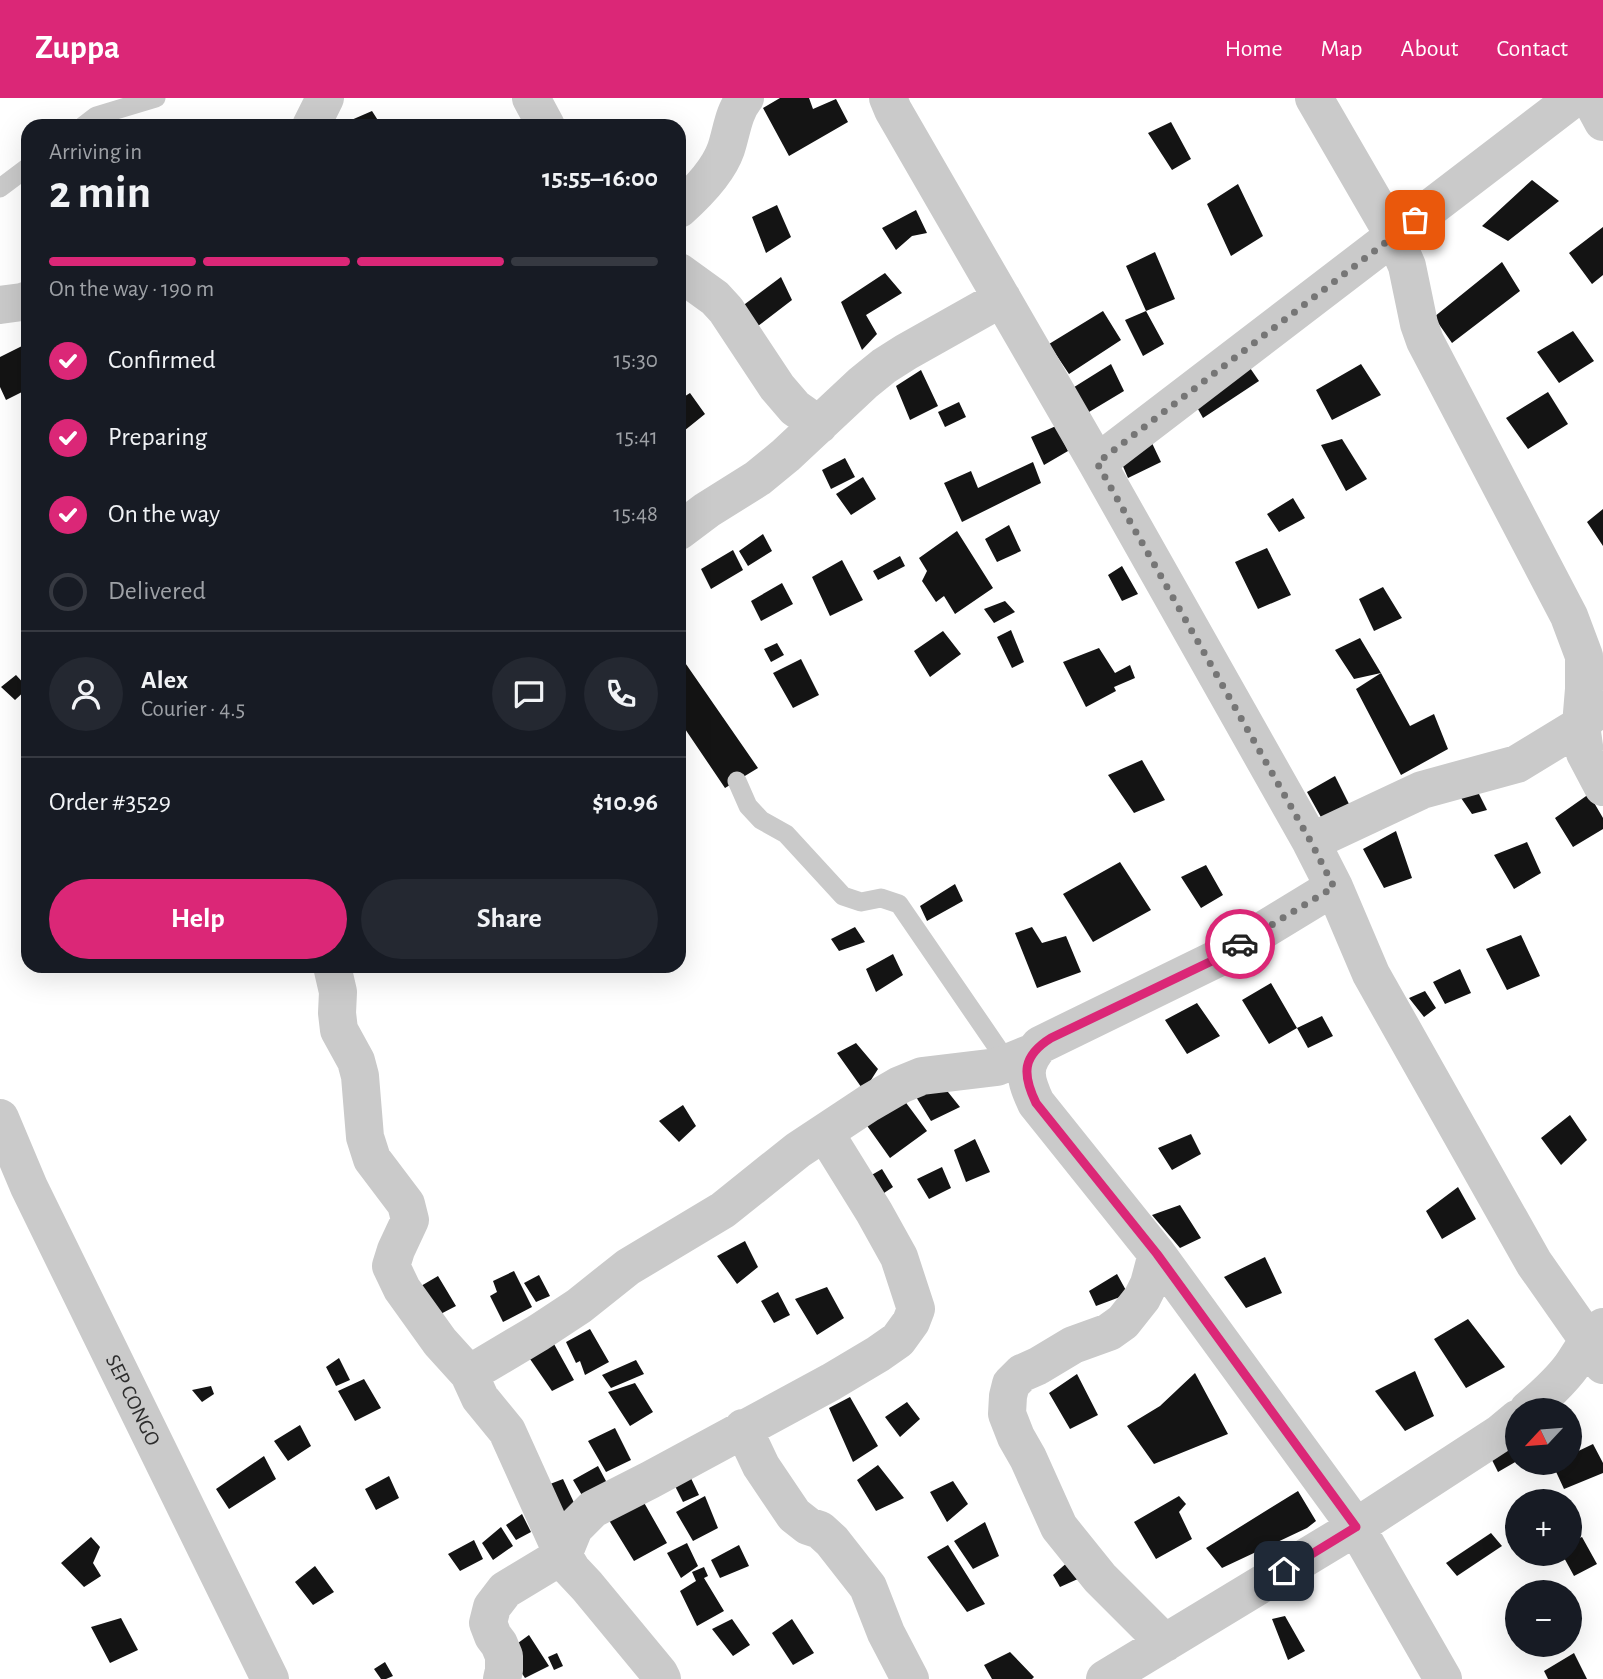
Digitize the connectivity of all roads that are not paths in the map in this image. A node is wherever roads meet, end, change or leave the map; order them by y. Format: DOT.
graph roads {
  1 [pos="156,98"];
  2 [pos="325,98"];
  3 [pos="531,98"];
  4 [pos="745,98"];
  5 [pos="888,98"];
  6 [pos="1314,98"];
  7 [pos="1574,98"];
  8 [pos="1590,98"];
  9 [pos="92,119"];
  10 [pos="314,119"];
  11 [pos="542,119"];
  12 [pos="1603,122"];
  13 [pos="21,172"];
  14 [pos="0,188"];
  15 [pos="686,202"];
  16 [pos="1395,236"];
  17 [pos="686,277"];
  18 [pos="1002,298"];
  19 [pos="21,302"];
  20 [pos="0,304"];
  21 [pos="819,425"];
  22 [pos="1097,463"];
  23 [pos="686,526"];
  24 [pos="1592,714"];
  25 [pos="737,781"];
  26 [pos="1603,787"];
  27 [pos="1311,842"];
  28 [pos="1334,887"];
  29 [pos="334,973"];
  30 [pos="1021,1057"];
  31 [pos="0,1118"];
  32 [pos="825,1133"];
  33 [pos="1157,1254"];
  34 [pos="1598,1344"];
  35 [pos="469,1374"];
  36 [pos="1540,1398"];
  37 [pos="743,1428"];
  38 [pos="1505,1429"];
  39 [pos="1356,1527"];
  40 [pos="563,1555"];
  41 [pos="1165,1643"];
  42 [pos="270,1679"];
  43 [pos="502,1679"];
  44 [pos="662,1679"];
  45 [pos="910,1679"];
  46 [pos="1105,1679"];
  47 [pos="1443,1679"];
  1 -- 9 [label="lane"];
  2 -- 10 [label="street"];
  3 -- 11 [label="street"];
  4 -- 15 [label="street"];
  5 -- 18 [label="street"];
  6 -- 16 [label="street"];
  7 -- 16 [label="street"];
  8 -- 12 [label="street"];
  13 -- 14 [label="lane"];
  16 -- 22 [label="street"];
  16 -- 24 [label="street"];
  17 -- 21 [label="street"];
  18 -- 21 [label="street"];
  18 -- 22 [label="street"];
  19 -- 20 [label="street"];
  21 -- 23 [label="street"];
  22 -- 27 [label="street"];
  24 -- 26 [label="street"];
  24 -- 27 [label="street"];
  25 -- 30 [label="lane"];
  27 -- 28 [label="street"];
  28 -- 30 [label="street"];
  28 -- 34 [label="street"];
  29 -- 35 [label="street"];
  30 -- 32 [label="street"];
  30 -- 33 [label="street"];
  31 -- 42 [label="street, SEP CONGO"];
  32 -- 35 [label="street"];
  32 -- 37 [label="street"];
  33 -- 39 [label="street"];
  33 -- 41 [label="street"];
  34 -- 36 [label="street"];
  35 -- 40 [label="street"];
  37 -- 40 [label="street"];
  37 -- 45 [label="street"];
  38 -- 39 [label="street"];
  39 -- 41 [label="street"];
  39 -- 47 [label="street"];
  40 -- 43 [label="street"];
  40 -- 44 [label="street"];
  41 -- 46 [label="street"];
}
